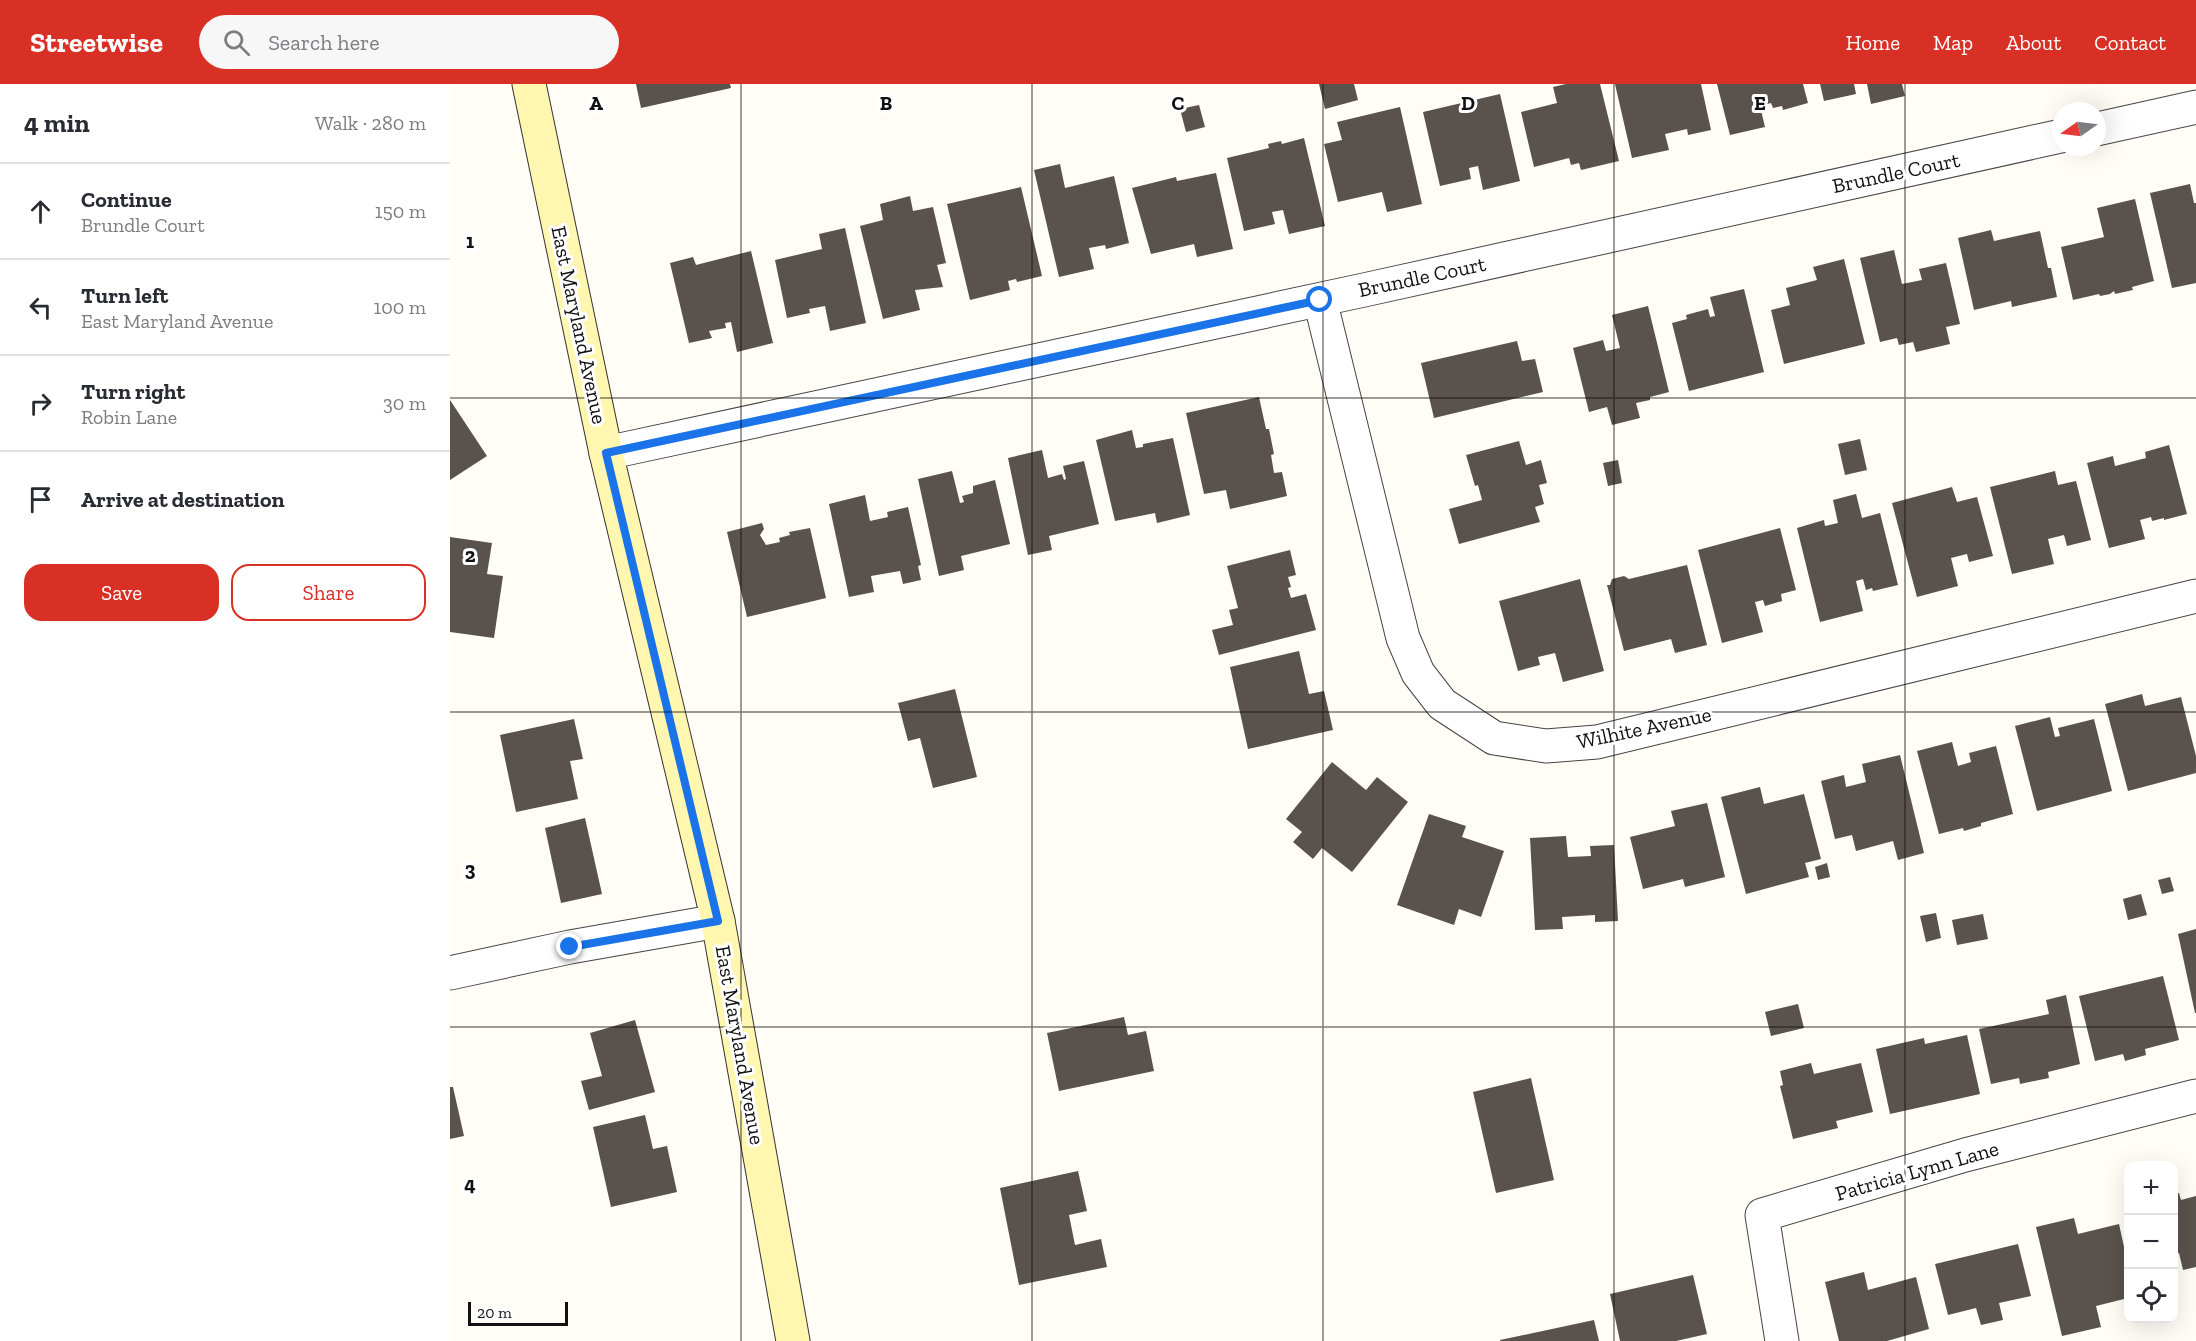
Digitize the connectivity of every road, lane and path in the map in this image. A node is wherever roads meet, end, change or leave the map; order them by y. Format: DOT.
graph roads {
  1 [pos="529,84"];
  2 [pos="2196,107"];
  3 [pos="2106,127"];
  4 [pos="2052,138"];
  5 [pos="1320,300"];
  6 [pos="606,453"];
  7 [pos="2196,596"];
  8 [pos="718,921"];
  9 [pos="450,973"];
  10 [pos="2196,1096"];
  11 [pos="792,1341"];
  12 [pos="1782,1341"];
  1 -- 6 [label="street, East Maryland Avenue"];
  2 -- 3 [label="street"];
  4 -- 5 [label="street, Brundle Court"];
  5 -- 6 [label="street, Brundle Court"];
  5 -- 7 [label="street, Wilhite Avenue"];
  6 -- 8 [label="street, East Maryland Avenue"];
  8 -- 9 [label="street"];
  8 -- 11 [label="street, East Maryland Avenue"];
  10 -- 12 [label="street, Patricia Lynn Lane"];
}
